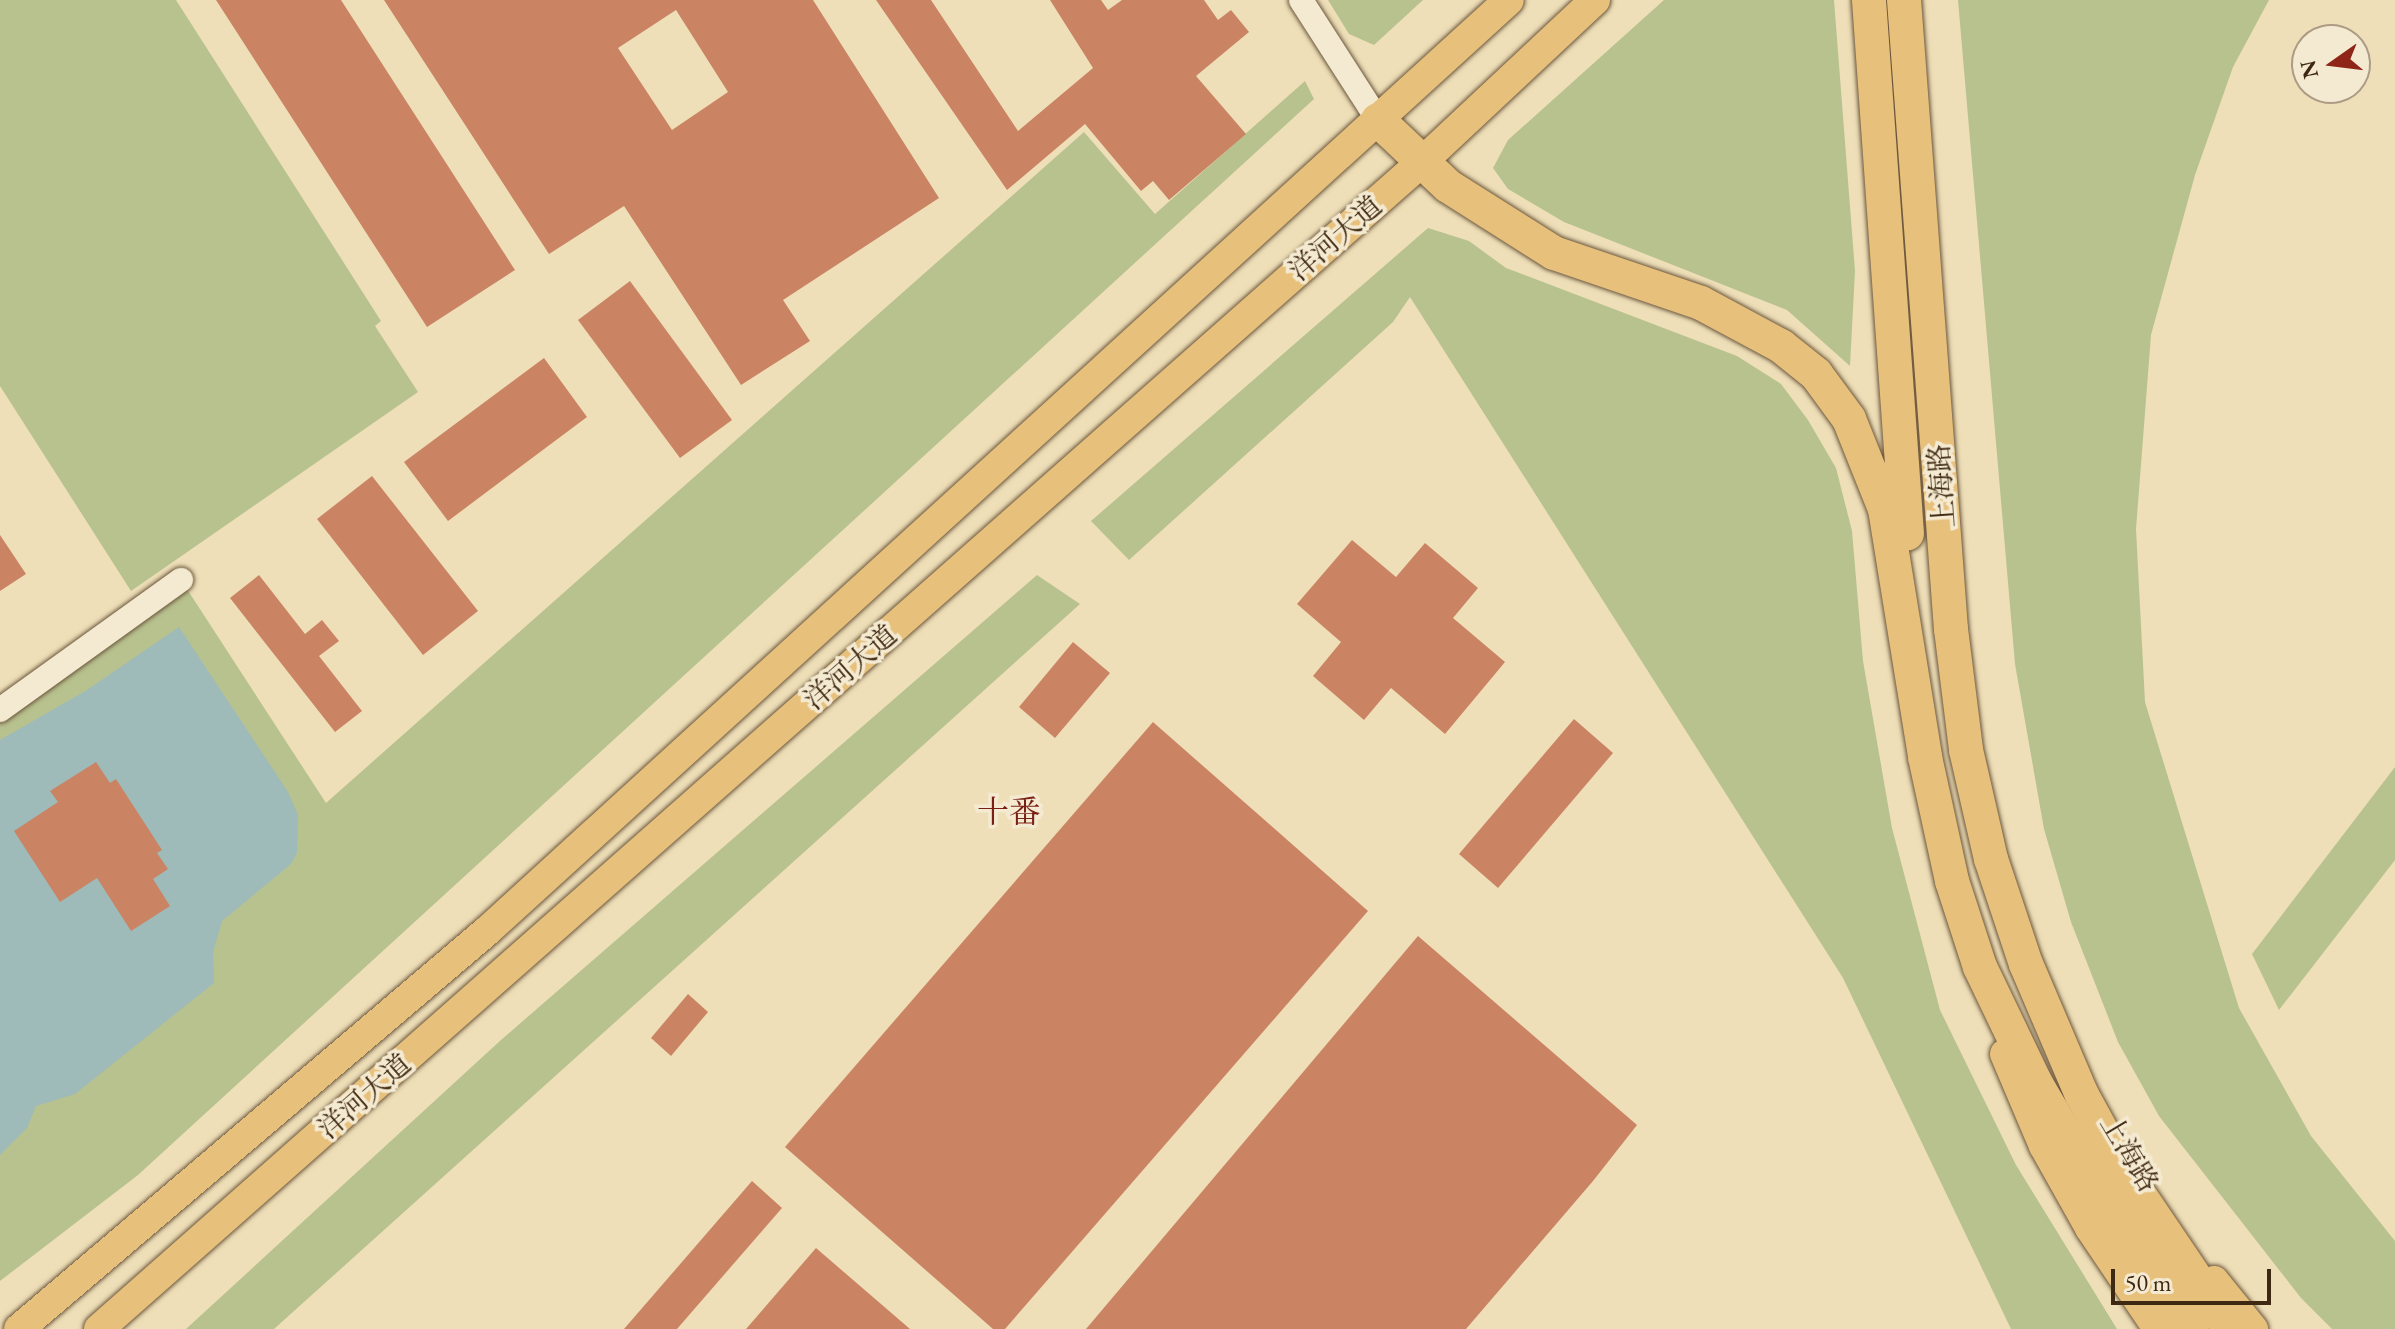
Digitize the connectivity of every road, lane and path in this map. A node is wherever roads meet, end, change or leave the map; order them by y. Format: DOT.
graph roads {
  1 [pos="1301,0"];
  2 [pos="1509,0"];
  3 [pos="1595,0"];
  4 [pos="1869,0"];
  5 [pos="1904,0"];
  6 [pos="1378,120"];
  7 [pos="1422,162"];
  8 [pos="181,580"];
  9 [pos="0,710"];
  10 [pos="1925,757"];
  11 [pos="2026,964"];
  12 [pos="1980,967"];
  13 [pos="19,1329"];
  14 [pos="99,1329"];
  15 [pos="2158,1329"];
  16 [pos="2192,1329"];
  17 [pos="2230,1329"];
  18 [pos="2253,1329"];
  1 -- 6 [label="street"];
  2 -- 6 [label="main road, 洋河大道"];
  3 -- 7 [label="main road, 洋河大道"];
  4 -- 10 [label="highway, 上海路"];
  5 -- 11 [label="highway, 上海路"];
  6 -- 7 [label="highway, 上海路"];
  6 -- 13 [label="main road, 洋河大道"];
  7 -- 10 [label="highway, 上海路"];
  7 -- 14 [label="main road, 洋河大道"];
  8 -- 9 [label="street"];
  10 -- 12 [label="highway, 上海路"];
  11 -- 17 [label="highway, 上海路"];
  11 -- 18 [label="main road, 上海路"];
  12 -- 15 [label="main road, 上海路"];
  12 -- 16 [label="highway, 上海路"];
}
